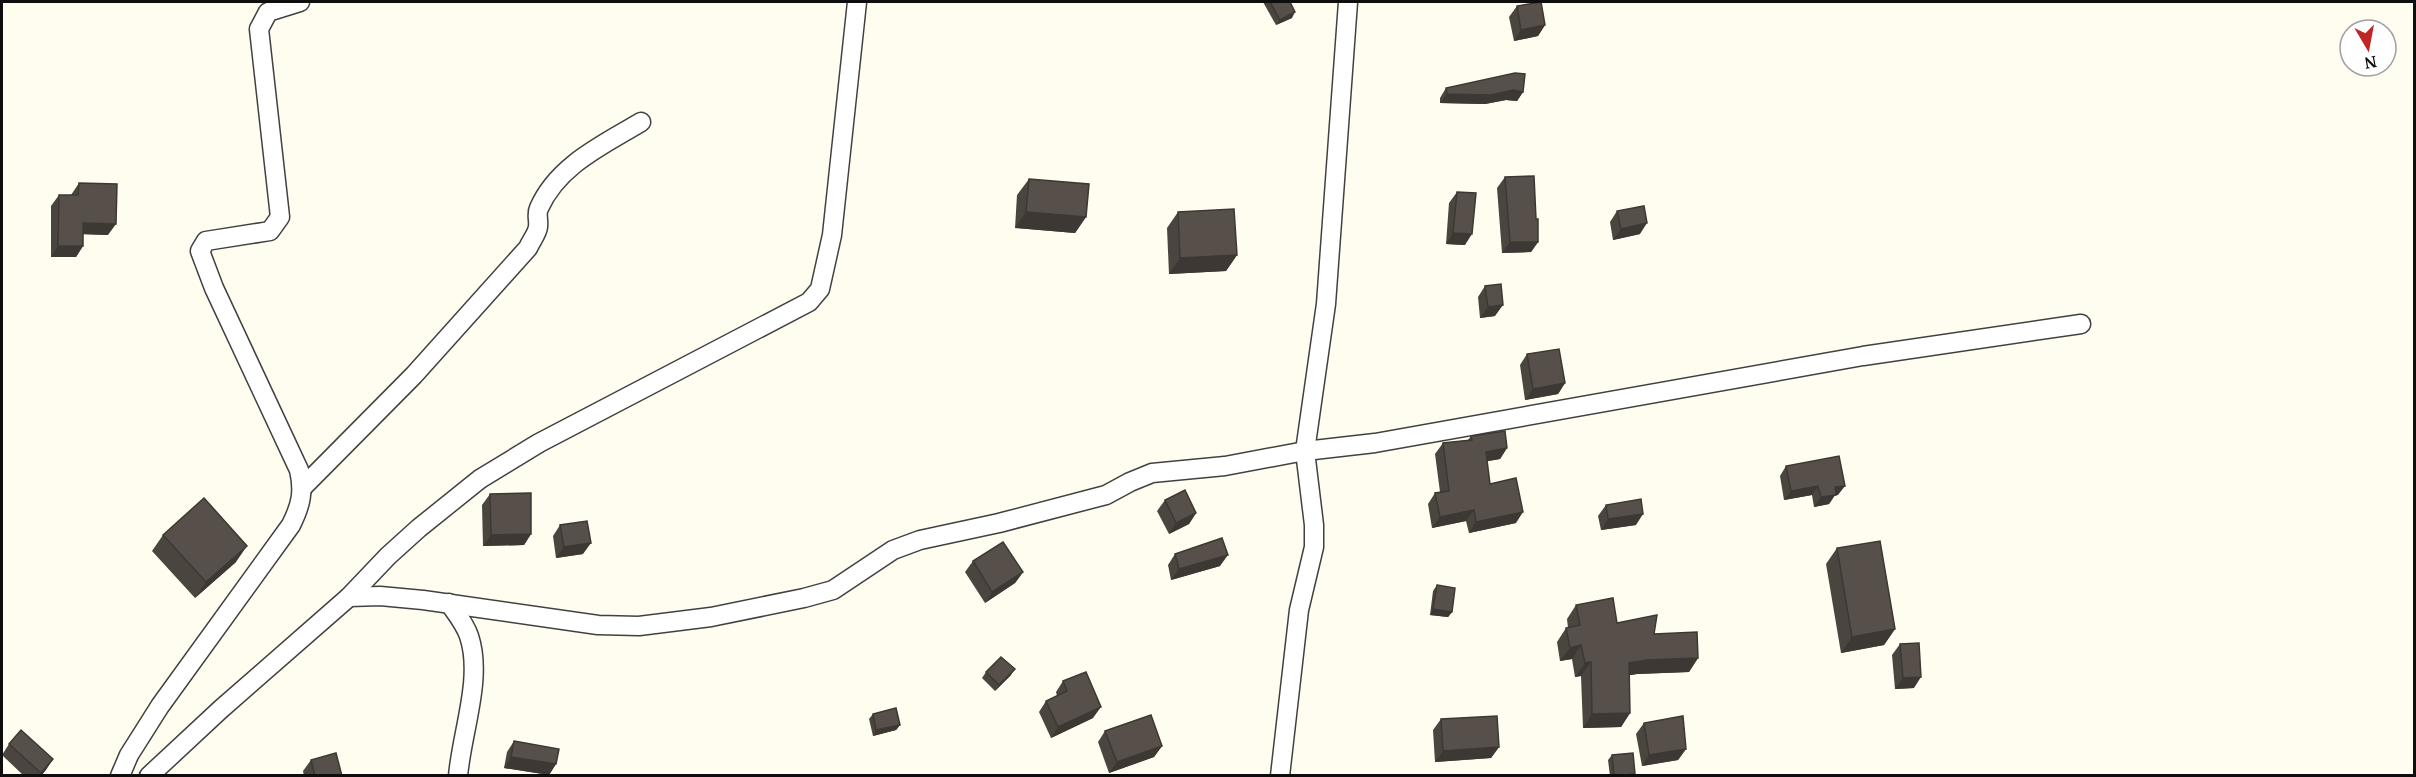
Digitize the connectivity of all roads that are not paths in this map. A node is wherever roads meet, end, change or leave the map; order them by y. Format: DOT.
graph roads {
  1 [pos="300,2"];
  2 [pos="857,2"];
  3 [pos="1348,2"];
  4 [pos="641,122"];
  5 [pos="2081,324"];
  6 [pos="1305,451"];
  7 [pos="303,487"];
  8 [pos="349,597"];
  9 [pos="449,603"];
  10 [pos="120,776"];
  11 [pos="148,776"];
  12 [pos="458,776"];
  13 [pos="1280,776"];
  1 -- 7 [label="street"];
  2 -- 8 [label="street"];
  3 -- 6 [label="street"];
  4 -- 7 [label="street"];
  5 -- 6 [label="street"];
  6 -- 9 [label="street"];
  6 -- 13 [label="street"];
  7 -- 10 [label="street"];
  8 -- 9 [label="street"];
  8 -- 11 [label="street"];
  9 -- 12 [label="street"];
}
